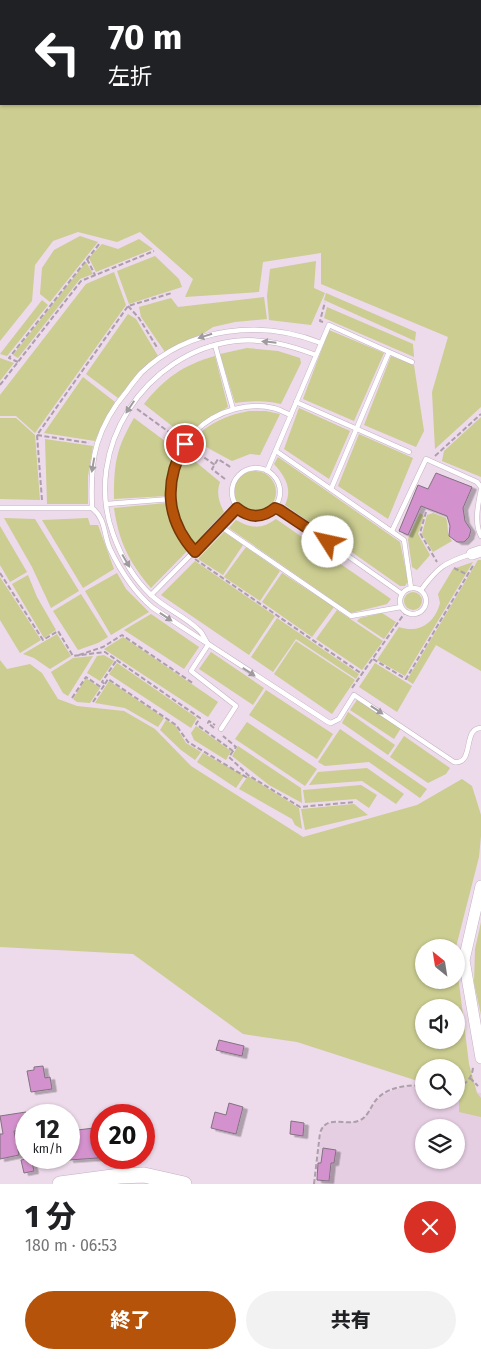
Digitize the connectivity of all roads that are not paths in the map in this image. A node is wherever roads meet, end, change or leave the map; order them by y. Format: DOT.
graph roads {
  1 [pos="321,343"];
  2 [pos="215,345"];
  3 [pos="389,352"];
  4 [pos="316,355"];
  5 [pos="412,362"];
  6 [pos="296,402"];
  7 [pos="233,410"];
  8 [pos="291,415"];
  9 [pos="357,429"];
  10 [pos="276,451"];
  11 [pos="409,452"];
  12 [pos="267,471"];
  13 [pos="331,489"];
  14 [pos="481,489"];
  15 [pos="170,499"];
  16 [pos="107,504"];
  17 [pos="0,508"];
  18 [pos="92,508"];
  19 [pos="237,508"];
  20 [pos="275,508"];
  21 [pos="220,526"];
  22 [pos="392,531"];
  23 [pos="481,536"];
  24 [pos="193,554"];
  25 [pos="477,555"];
  26 [pos="411,588"];
  27 [pos="421,590"];
  28 [pos="402,594"];
  29 [pos="151,595"];
  30 [pos="401,607"];
  31 [pos="208,645"];
  32 [pos="481,728"];
  33 [pos="218,729"];
  34 [pos="481,886"];
  35 [pos="480,1053"];
  36 [pos="60,1184"];
  37 [pos="184,1184"];
  1 -- 3 [label="lane"];
  1 -- 4 [label="lane"];
  1 -- 18 [label="lane, one-way"];
  4 -- 2 [label="lane, one-way"];
  2 -- 7 [label="lane"];
  2 -- 16 [label="lane, one-way"];
  3 -- 5 [label="lane"];
  3 -- 9 [label="lane"];
  4 -- 6 [label="lane"];
  6 -- 8 [label="lane"];
  6 -- 9 [label="lane"];
  7 -- 8 [label="lane"];
  7 -- 15 [label="lane"];
  8 -- 10 [label="lane"];
  9 -- 11 [label="lane"];
  9 -- 13 [label="lane"];
  10 -- 12 [label="lane"];
  10 -- 13 [label="lane"];
  12 -- 19 [label="lane"];
  12 -- 20 [label="lane"];
  13 -- 22 [label="lane"];
  14 -- 22 [label="lane"];
  14 -- 23 [label="lane"];
  15 -- 16 [label="lane"];
  15 -- 24 [label="lane"];
  16 -- 29 [label="lane, one-way"];
  17 -- 18 [label="lane"];
  18 -- 31 [label="lane, one-way"];
  19 -- 20 [label="lane"];
  19 -- 21 [label="lane"];
  20 -- 28 [label="lane"];
  21 -- 24 [label="lane"];
  21 -- 30 [label="lane"];
  22 -- 26 [label="lane"];
  24 -- 29 [label="lane"];
  25 -- 27 [label="lane"];
  26 -- 27 [label="lane"];
  26 -- 28 [label="lane"];
  27 -- 30 [label="lane"];
  28 -- 30 [label="lane"];
  29 -- 31 [label="lane"];
  31 -- 32 [label="lane, one-way"];
  31 -- 33 [label="lane"];
  34 -- 35 [label="street"];
  36 -- 37 [label="main road"];
}
